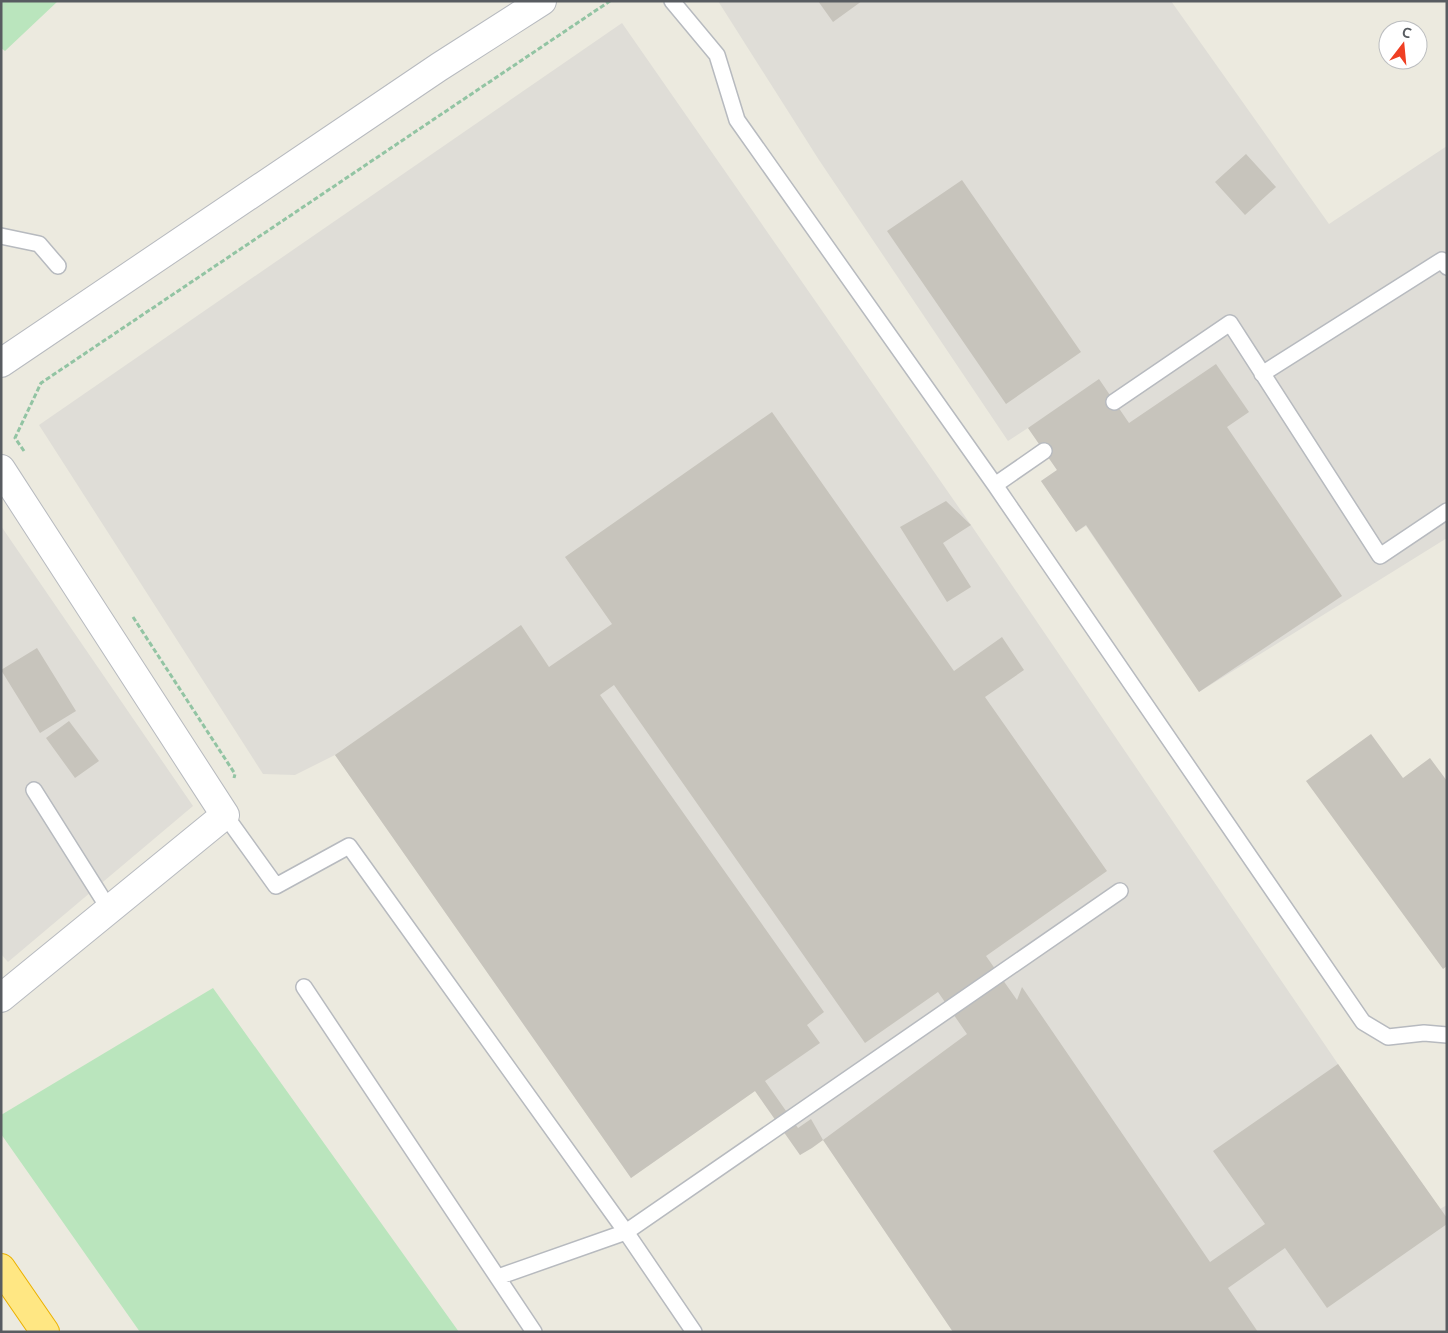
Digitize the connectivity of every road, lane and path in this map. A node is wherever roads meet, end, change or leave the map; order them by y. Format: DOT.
graph roads {
  1 [pos="542,1"];
  2 [pos="610,1"];
  3 [pos="672,1"];
  4 [pos="1,236"];
  5 [pos="58,266"];
  6 [pos="1447,268"];
  7 [pos="1,363"];
  8 [pos="1262,374"];
  9 [pos="1114,402"];
  10 [pos="1044,451"];
  11 [pos="26,455"];
  12 [pos="1,469"];
  13 [pos="995,485"];
  14 [pos="1447,511"];
  15 [pos="128,610"];
  16 [pos="34,790"];
  17 [pos="225,815"];
  18 [pos="1120,891"];
  19 [pos="109,909"];
  20 [pos="304,987"];
  21 [pos="1,998"];
  22 [pos="1447,1035"];
  23 [pos="626,1232"];
  24 [pos="1,1268"];
  25 [pos="498,1277"];
  26 [pos="45,1332"];
  27 [pos="534,1332"];
  28 [pos="694,1332"];
  1 -- 7 [label="street"];
  2 -- 11 [label="path"];
  3 -- 13 [label="lane"];
  4 -- 5 [label="lane"];
  6 -- 8 [label="lane"];
  8 -- 9 [label="lane"];
  8 -- 14 [label="lane"];
  10 -- 13 [label="lane"];
  12 -- 17 [label="street"];
  13 -- 22 [label="lane"];
  15 -- 17 [label="path"];
  16 -- 19 [label="lane"];
  17 -- 19 [label="street"];
  17 -- 23 [label="lane"];
  18 -- 23 [label="lane"];
  19 -- 21 [label="street"];
  20 -- 25 [label="lane"];
  23 -- 25 [label="lane"];
  23 -- 28 [label="lane"];
  24 -- 26 [label="highway"];
  25 -- 27 [label="lane"];
}
